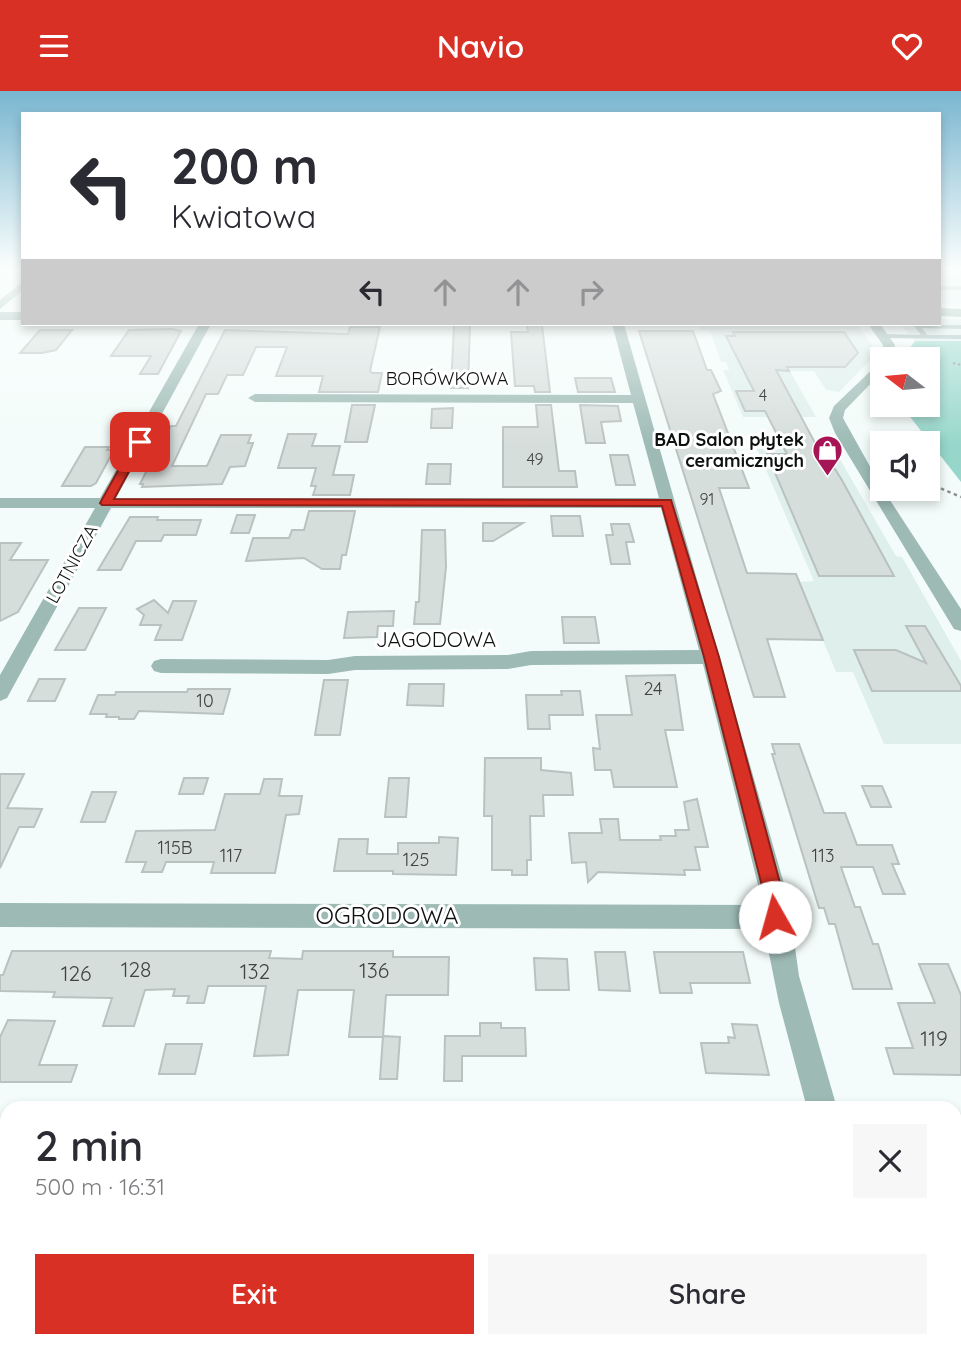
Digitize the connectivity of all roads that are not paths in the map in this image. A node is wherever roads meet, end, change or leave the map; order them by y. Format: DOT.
graph roads {
  1 [pos="203,328"];
  2 [pos="619,328"];
  3 [pos="877,328"];
  4 [pos="918,328"];
  5 [pos="885,336"];
  6 [pos="926,337"];
  7 [pos="961,337"];
  8 [pos="887,347"];
  9 [pos="870,377"];
  10 [pos="255,398"];
  11 [pos="638,399"];
  12 [pos="0,502"];
  13 [pos="106,503"];
  14 [pos="667,503"];
  15 [pos="961,624"];
  16 [pos="711,657"];
  17 [pos="161,666"];
  18 [pos="0,693"];
  19 [pos="0,915"];
  20 [pos="775,917"];
  21 [pos="820,1101"];
  1 -- 13 [label="street, LOTNICZA"];
  2 -- 11 [label="street"];
  3 -- 5 [label="street"];
  4 -- 6 [label="lane"];
  5 -- 6 [label="lane"];
  5 -- 8 [label="street"];
  6 -- 7 [label="lane"];
  9 -- 15 [label="street"];
  10 -- 11 [label="street, BORÓWKOWA"];
  11 -- 14 [label="street"];
  12 -- 13 [label="street"];
  13 -- 14 [label="street"];
  13 -- 18 [label="street, LOTNICZA"];
  14 -- 16 [label="street"];
  16 -- 17 [label="street, JAGODOWA"];
  16 -- 20 [label="street"];
  19 -- 20 [label="street, OGRODOWA"];
  20 -- 21 [label="street"];
}
